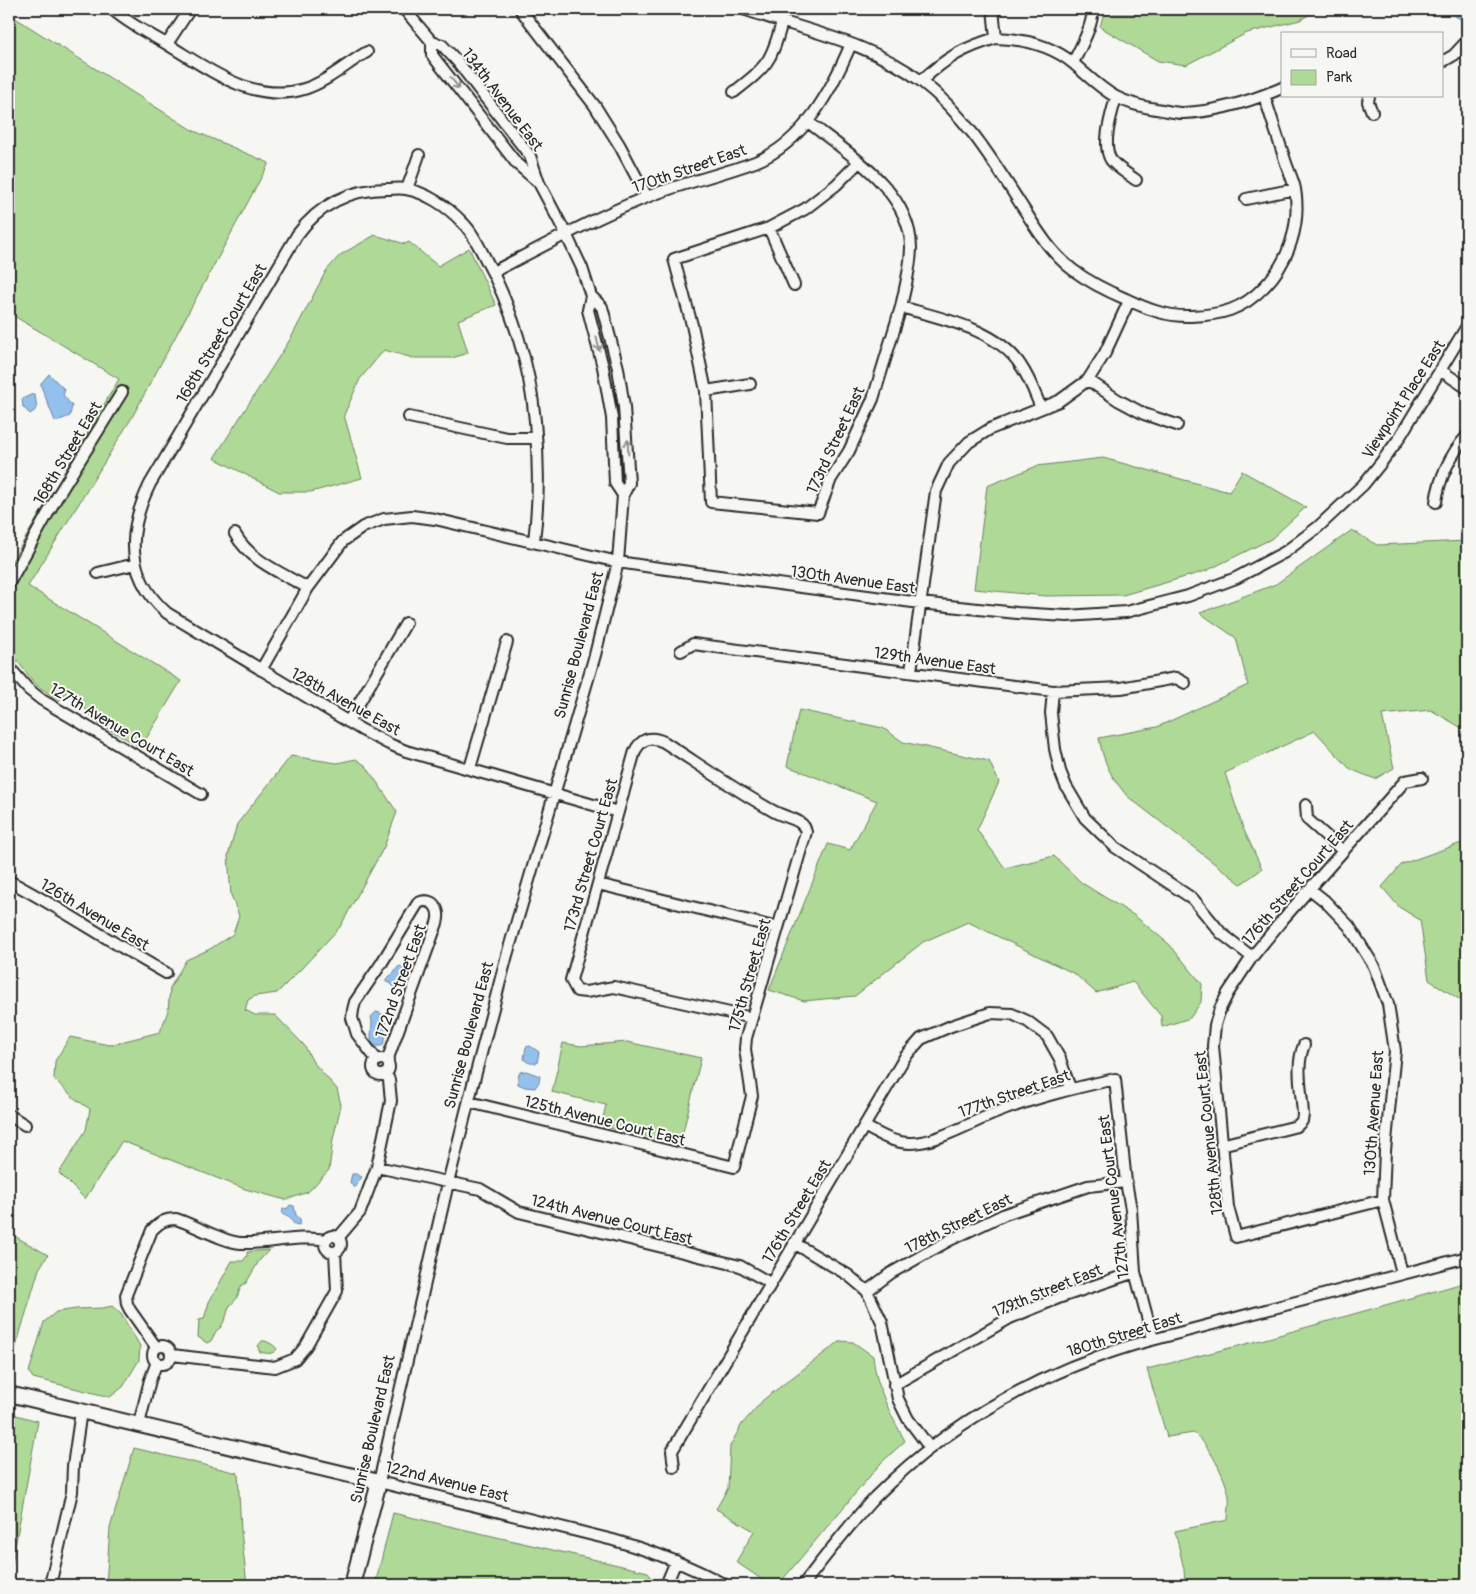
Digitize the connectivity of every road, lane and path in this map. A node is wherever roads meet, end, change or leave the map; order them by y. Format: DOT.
graph roads {
  1 [pos="112,9"];
  2 [pos="190,9"];
  3 [pos="520,9"];
  4 [pos="743,9"];
  5 [pos="992,9"];
  6 [pos="1093,9"];
  7 [pos="409,10"];
  8 [pos="782,22"];
  9 [pos="996,38"];
  10 [pos="1467,41"];
  11 [pos="167,44"];
  12 [pos="437,44"];
  13 [pos="851,44"];
  14 [pos="366,52"];
  15 [pos="1444,61"];
  16 [pos="1073,63"];
  17 [pos="921,81"];
  18 [pos="1281,88"];
  19 [pos="734,92"];
  20 [pos="1264,95"];
  21 [pos="1116,97"];
  22 [pos="1369,98"];
  23 [pos="1372,112"];
  24 [pos="807,121"];
  25 [pos="420,155"];
  26 [pos="858,162"];
  27 [pos="1136,180"];
  28 [pos="539,183"];
  29 [pos="407,189"];
  30 [pos="1295,189"];
  31 [pos="647,197"];
  32 [pos="1246,199"];
  33 [pos="769,228"];
  34 [pos="566,234"];
  35 [pos="493,272"];
  36 [pos="794,285"];
  37 [pos="591,296"];
  38 [pos="1130,301"];
  39 [pos="901,307"];
  40 [pos="1467,326"];
  41 [pos="1440,370"];
  42 [pos="1088,380"];
  43 [pos="750,384"];
  44 [pos="1467,388"];
  45 [pos="706,391"];
  46 [pos="122,392"];
  47 [pos="1041,408"];
  48 [pos="409,417"];
  49 [pos="1177,425"];
  50 [pos="1467,436"];
  51 [pos="536,438"];
  52 [pos="623,495"];
  53 [pos="1436,502"];
  54 [pos="1318,527"];
  55 [pos="234,534"];
  56 [pos="534,541"];
  57 [pos="618,562"];
  58 [pos="135,564"];
  59 [pos="98,573"];
  60 [pos="9,583"];
  61 [pos="308,588"];
  62 [pos="920,603"];
  63 [pos="406,623"];
  64 [pos="507,642"];
  65 [pos="681,651"];
  66 [pos="9,667"];
  67 [pos="260,670"];
  68 [pos="911,671"];
  69 [pos="1185,684"];
  70 [pos="1053,691"];
  71 [pos="348,722"];
  72 [pos="470,768"];
  73 [pos="1422,778"];
  74 [pos="554,793"];
  75 [pos="201,794"];
  76 [pos="1306,805"];
  77 [pos="618,812"];
  78 [pos="802,824"];
  79 [pos="1343,851"];
  80 [pos="9,881"];
  81 [pos="598,884"];
  82 [pos="1310,889"];
  83 [pos="778,928"];
  84 [pos="1252,958"];
  85 [pos="166,973"];
  86 [pos="752,1018"];
  87 [pos="1215,1025"];
  88 [pos="1304,1045"];
  89 [pos="382,1061"];
  90 [pos="1115,1079"];
  91 [pos="1070,1088"];
  92 [pos="469,1102"];
  93 [pos="9,1115"];
  94 [pos="26,1125"];
  95 [pos="864,1126"];
  96 [pos="1221,1145"];
  97 [pos="377,1167"];
  98 [pos="734,1167"];
  99 [pos="1126,1182"];
  100 [pos="448,1184"];
  101 [pos="1383,1200"];
  102 [pos="338,1238"];
  103 [pos="326,1240"];
  104 [pos="794,1243"];
  105 [pos="335,1252"];
  106 [pos="1467,1257"];
  107 [pos="1135,1272"];
  108 [pos="1402,1273"];
  109 [pos="770,1283"];
  110 [pos="867,1291"];
  111 [pos="1153,1339"];
  112 [pos="156,1347"];
  113 [pos="172,1355"];
  114 [pos="157,1362"];
  115 [pos="894,1385"];
  116 [pos="9,1394"];
  117 [pos="81,1411"];
  118 [pos="139,1424"];
  119 [pos="930,1448"];
  120 [pos="674,1467"];
  121 [pos="379,1482"];
  122 [pos="676,1561"];
  123 [pos="50,1585"];
  124 [pos="352,1585"];
  125 [pos="666,1585"];
  126 [pos="725,1585"];
  127 [pos="803,1585"];
  1 -- 11 [label="street"];
  2 -- 11 [label="street"];
  3 -- 31 [label="street"];
  4 -- 8 [label="street"];
  5 -- 9 [label="street"];
  6 -- 16 [label="street"];
  7 -- 12 [label="street, 134th Avenue East"];
  8 -- 13 [label="street"];
  8 -- 19 [label="street"];
  9 -- 16 [label="street"];
  9 -- 17 [label="street"];
  10 -- 15 [label="street"];
  11 -- 14 [label="street"];
  12 -- 28 [label="street, 134th Avenue East"];
  12 -- 28 [label="street, 134th Avenue East, one-way"];
  13 -- 17 [label="street"];
  13 -- 24 [label="street, 170th Street East"];
  16 -- 21 [label="street"];
  17 -- 38 [label="street"];
  18 -- 20 [label="street"];
  20 -- 21 [label="street"];
  20 -- 30 [label="street"];
  21 -- 27 [label="street"];
  22 -- 23 [label="street"];
  24 -- 26 [label="street"];
  24 -- 31 [label="street, 170th Street East"];
  25 -- 29 [label="street"];
  26 -- 33 [label="street"];
  26 -- 39 [label="street"];
  28 -- 34 [label="street, 134th Avenue East"];
  29 -- 35 [label="street"];
  29 -- 58 [label="street, 168th Street Court East"];
  30 -- 32 [label="street"];
  30 -- 38 [label="street"];
  31 -- 34 [label="street, 170th Street East"];
  33 -- 36 [label="street"];
  33 -- 45 [label="street"];
  34 -- 35 [label="street, 170th Street East"];
  34 -- 37 [label="street, Sunrise Boulevard East"];
  35 -- 51 [label="street"];
  37 -- 52 [label="street, Sunrise Boulevard East, one-way"];
  52 -- 37 [label="street, Sunrise Boulevard East, one-way"];
  38 -- 42 [label="street"];
  39 -- 45 [label="street, 173rd Street East"];
  39 -- 47 [label="street"];
  40 -- 41 [label="street, Viewpoint Place East"];
  41 -- 44 [label="street"];
  41 -- 54 [label="street, Viewpoint Place East"];
  42 -- 47 [label="street"];
  42 -- 49 [label="street"];
  43 -- 45 [label="street"];
  46 -- 60 [label="street, 168th Street East"];
  47 -- 62 [label="street"];
  48 -- 51 [label="street"];
  50 -- 53 [label="street"];
  51 -- 56 [label="street"];
  52 -- 57 [label="street, Sunrise Boulevard East"];
  54 -- 62 [label="street, 130th Avenue East"];
  55 -- 61 [label="street"];
  56 -- 57 [label="street, 130th Avenue East"];
  56 -- 61 [label="street, 130th Avenue East"];
  57 -- 62 [label="street, 130th Avenue East"];
  57 -- 74 [label="street, Sunrise Boulevard East"];
  58 -- 59 [label="street"];
  58 -- 67 [label="street, 128th Avenue East"];
  61 -- 67 [label="street, 130th Avenue East"];
  62 -- 68 [label="street"];
  63 -- 71 [label="street"];
  64 -- 72 [label="street"];
  65 -- 68 [label="street, 129th Avenue East"];
  66 -- 75 [label="street, 127th Avenue Court East"];
  67 -- 71 [label="street, 128th Avenue East"];
  68 -- 70 [label="street, 129th Avenue East"];
  69 -- 70 [label="street, 129th Avenue East"];
  70 -- 84 [label="street"];
  71 -- 72 [label="street, 128th Avenue East"];
  72 -- 74 [label="street, 128th Avenue East"];
  73 -- 79 [label="street, 176th Street Court East"];
  74 -- 77 [label="street, 128th Avenue East"];
  74 -- 92 [label="street, Sunrise Boulevard East"];
  76 -- 79 [label="street"];
  77 -- 78 [label="street, 173rd Street Court East"];
  77 -- 81 [label="street, 173rd Street Court East"];
  78 -- 83 [label="street, 175th Street East"];
  79 -- 82 [label="street, 176th Street Court East"];
  80 -- 85 [label="street, 126th Avenue East"];
  81 -- 83 [label="street"];
  81 -- 86 [label="street, 173rd Street Court East"];
  82 -- 84 [label="street, 176th Street Court East"];
  82 -- 101 [label="street, 130th Avenue East"];
  83 -- 86 [label="street, 175th Street East"];
  84 -- 87 [label="street, 176th Street Court East"];
  86 -- 98 [label="street, 175th Street East"];
  87 -- 96 [label="street, 128th Avenue Court East"];
  88 -- 96 [label="street"];
  89 -- 89 [label="street, 172nd Street East"];
  89 -- 97 [label="street"];
  90 -- 91 [label="street, 177th Street East"];
  90 -- 99 [label="street, 127th Avenue Court East"];
  91 -- 95 [label="street, 177th Street East"];
  91 -- 95 [label="street, 176th Street East"];
  92 -- 98 [label="street, 125th Avenue Court East"];
  92 -- 100 [label="street, Sunrise Boulevard East"];
  93 -- 94 [label="street"];
  95 -- 104 [label="street, 176th Street East"];
  96 -- 101 [label="street, 128th Avenue Court East"];
  97 -- 100 [label="street"];
  97 -- 102 [label="street"];
  99 -- 107 [label="street, 127th Avenue Court East"];
  99 -- 110 [label="street, 178th Street East"];
  100 -- 109 [label="street, 124th Avenue Court East"];
  100 -- 121 [label="street, Sunrise Boulevard East"];
  101 -- 108 [label="street, 130th Avenue East"];
  102 -- 103 [label="street"];
  102 -- 105 [label="street"];
  103 -- 105 [label="street"];
  103 -- 112 [label="street"];
  104 -- 109 [label="street, 176th Street East"];
  104 -- 110 [label="street"];
  105 -- 113 [label="street"];
  106 -- 108 [label="street, 180th Street East"];
  107 -- 111 [label="street, 127th Avenue Court East"];
  107 -- 115 [label="street, 179th Street East"];
  108 -- 111 [label="street, 180th Street East"];
  109 -- 120 [label="street, 176th Street East"];
  110 -- 115 [label="street"];
  111 -- 119 [label="street, 180th Street East"];
  112 -- 113 [label="street"];
  112 -- 114 [label="street"];
  113 -- 114 [label="street"];
  114 -- 118 [label="street"];
  115 -- 119 [label="street"];
  116 -- 117 [label="main road, 122nd Avenue East"];
  117 -- 118 [label="main road, 122nd Avenue East"];
  117 -- 123 [label="street"];
  118 -- 121 [label="main road, 122nd Avenue East"];
  119 -- 127 [label="street, 180th Street East"];
  121 -- 122 [label="street, 122nd Avenue East"];
  121 -- 124 [label="main road, Sunrise Boulevard East"];
  122 -- 125 [label="street"];
  122 -- 126 [label="street, 122nd Avenue East"];
}
